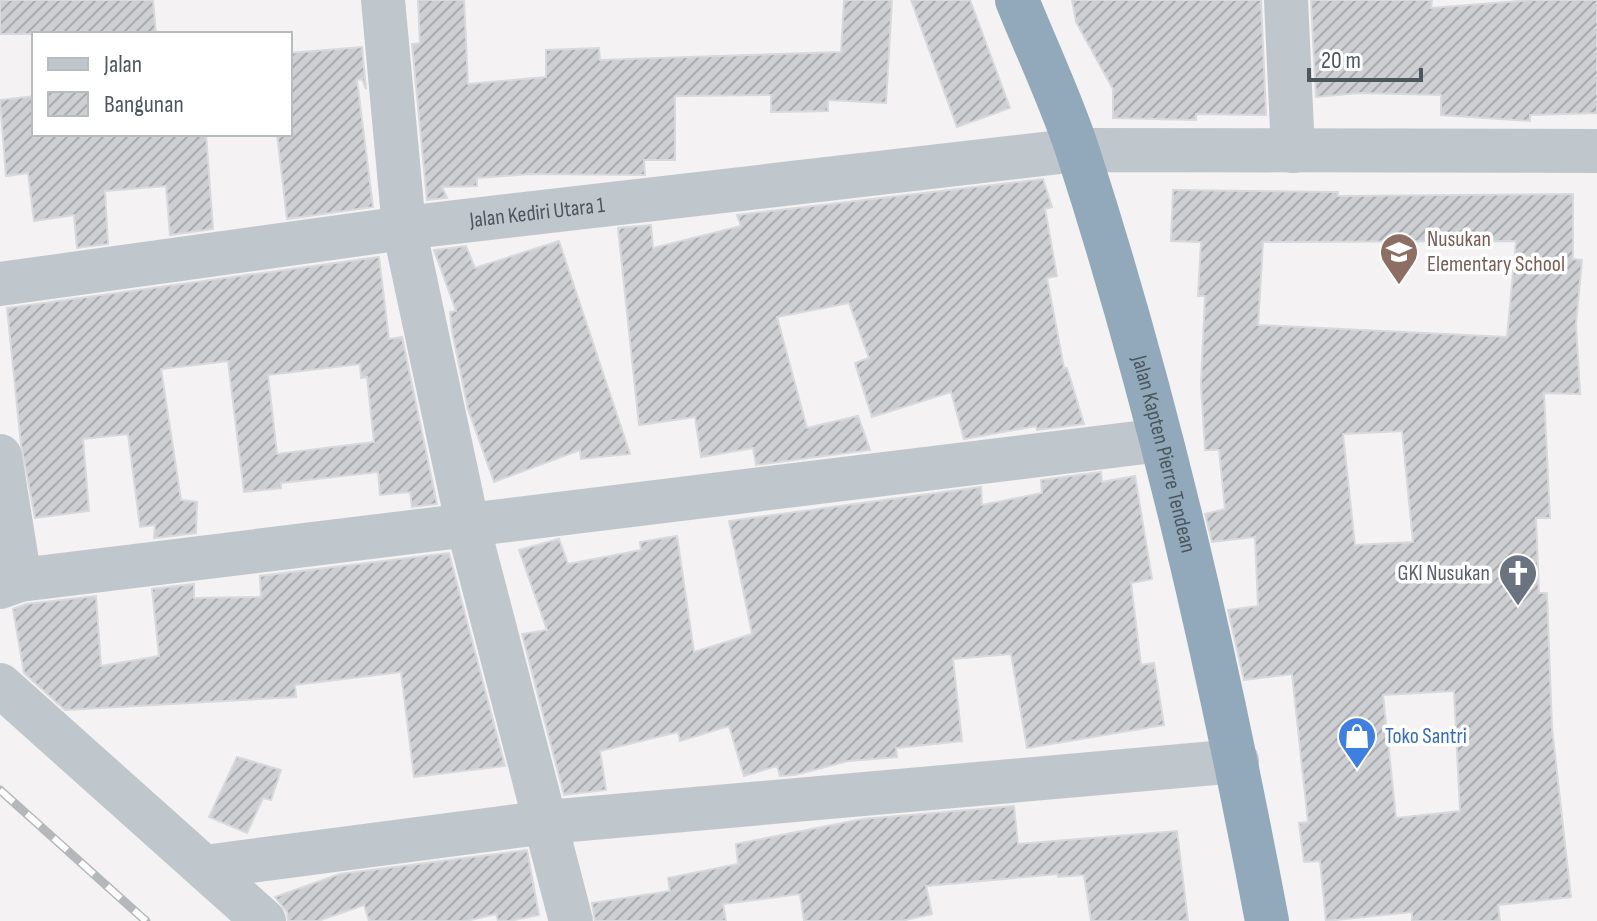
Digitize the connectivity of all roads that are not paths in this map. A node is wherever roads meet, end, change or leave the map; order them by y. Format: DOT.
graph roads {
  1 [pos="383,0"];
  2 [pos="1017,0"];
  3 [pos="1286,0"];
  4 [pos="1077,150"];
  5 [pos="1293,151"];
  6 [pos="1597,151"];
  7 [pos="404,228"];
  8 [pos="0,284"];
  9 [pos="1161,440"];
  10 [pos="0,456"];
  11 [pos="467,522"];
  12 [pos="10,584"];
  13 [pos="0,685"];
  14 [pos="1237,761"];
  15 [pos="547,822"];
  16 [pos="205,867"];
  17 [pos="264,921"];
  18 [pos="571,921"];
  19 [pos="1267,921"];
  1 -- 7 [label="street"];
  2 -- 4 [label="highway, Jalan Kapten Pierre Tendean"];
  3 -- 5 [label="street"];
  4 -- 5 [label="street, Jalan Kediri Utara 1"];
  4 -- 7 [label="street, Jalan Kediri Utara 1"];
  4 -- 9 [label="highway, Jalan Kapten Pierre Tendean"];
  5 -- 6 [label="street, Jalan Kediri Utara 1"];
  7 -- 8 [label="street, Jalan Kediri Utara 1"];
  7 -- 11 [label="street"];
  9 -- 11 [label="street"];
  9 -- 14 [label="highway, Jalan Kapten Pierre Tendean"];
  10 -- 12 [label="street"];
  11 -- 12 [label="street"];
  11 -- 15 [label="street"];
  13 -- 16 [label="street"];
  14 -- 15 [label="street"];
  14 -- 19 [label="highway, Jalan Kapten Pierre Tendean"];
  15 -- 16 [label="street"];
  15 -- 18 [label="street"];
  16 -- 17 [label="street"];
}
